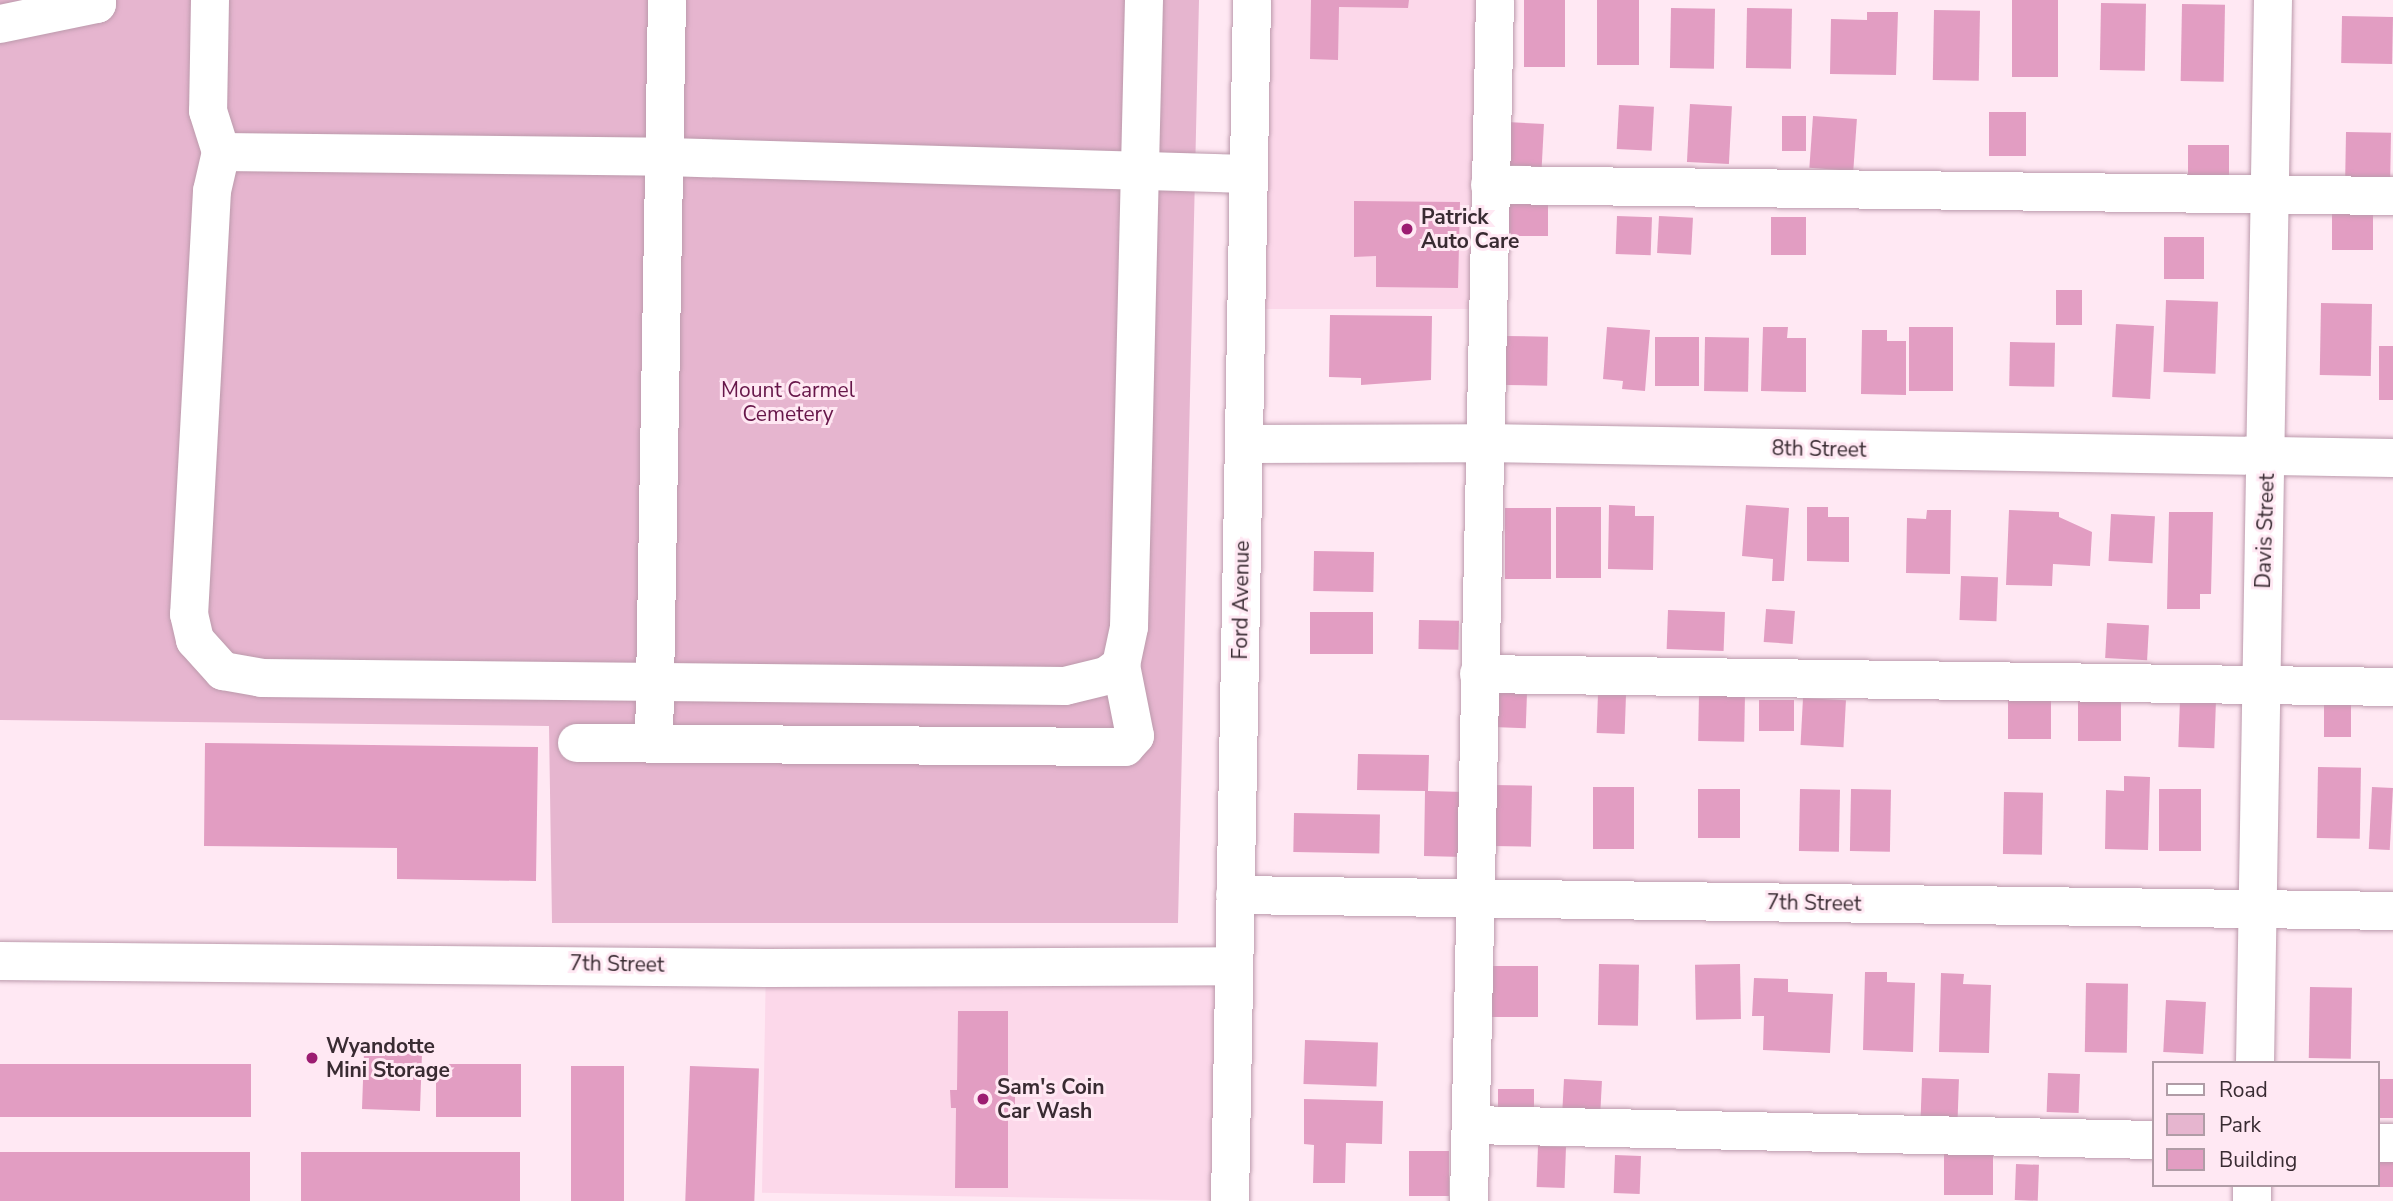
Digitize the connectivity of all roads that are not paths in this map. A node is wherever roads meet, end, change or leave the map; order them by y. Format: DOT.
graph roads {
  1 [pos="97,0"];
  2 [pos="210,0"];
  3 [pos="667,0"];
  4 [pos="1144,0"];
  5 [pos="1252,0"];
  6 [pos="1495,0"];
  7 [pos="2273,0"];
  8 [pos="0,24"];
  9 [pos="221,152"];
  10 [pos="666,157"];
  11 [pos="1138,171"];
  12 [pos="1248,174"];
  13 [pos="1490,185"];
  14 [pos="2271,194"];
  15 [pos="2393,196"];
  16 [pos="1484,443"];
  17 [pos="1244,444"];
  18 [pos="2267,456"];
  19 [pos="2393,458"];
  20 [pos="1121,664"];
  21 [pos="1479,674"];
  22 [pos="656,682"];
  23 [pos="2260,686"];
  24 [pos="2393,687"];
  25 [pos="577,743"];
  26 [pos="654,744"];
  27 [pos="1235,895"];
  28 [pos="1475,899"];
  29 [pos="2257,908"];
  30 [pos="2393,911"];
  31 [pos="0,961"];
  32 [pos="1234,966"];
  33 [pos="2255,1061"];
  34 [pos="1471,1125"];
  35 [pos="2152,1140"];
  36 [pos="1230,1201"];
  37 [pos="1469,1201"];
  1 -- 8 [label="street"];
  2 -- 9 [label="street"];
  3 -- 10 [label="street"];
  4 -- 11 [label="street"];
  5 -- 12 [label="street, Ford Avenue"];
  6 -- 13 [label="street"];
  7 -- 14 [label="street, Davis Street"];
  9 -- 10 [label="street"];
  9 -- 22 [label="street"];
  10 -- 11 [label="street"];
  10 -- 22 [label="street"];
  11 -- 12 [label="street"];
  11 -- 20 [label="street"];
  12 -- 17 [label="street, Ford Avenue"];
  13 -- 14 [label="street"];
  13 -- 16 [label="street"];
  14 -- 15 [label="street"];
  14 -- 18 [label="street, Davis Street"];
  16 -- 17 [label="street, 8th Street"];
  16 -- 18 [label="street, 8th Street"];
  16 -- 21 [label="street"];
  17 -- 27 [label="street, Ford Avenue"];
  18 -- 19 [label="street, 8th Street"];
  18 -- 23 [label="street, Davis Street"];
  20 -- 22 [label="street"];
  20 -- 26 [label="street"];
  21 -- 23 [label="street"];
  21 -- 28 [label="street"];
  22 -- 26 [label="street"];
  23 -- 24 [label="street"];
  23 -- 29 [label="street, Davis Street"];
  25 -- 26 [label="street"];
  27 -- 28 [label="street, 7th Street"];
  27 -- 32 [label="street, Ford Avenue"];
  28 -- 29 [label="street, 7th Street"];
  28 -- 34 [label="street"];
  29 -- 30 [label="street, 7th Street"];
  29 -- 33 [label="street, Davis Street"];
  31 -- 32 [label="street, 7th Street"];
  32 -- 36 [label="street, Ford Avenue"];
  34 -- 35 [label="street"];
  34 -- 37 [label="street"];
}
